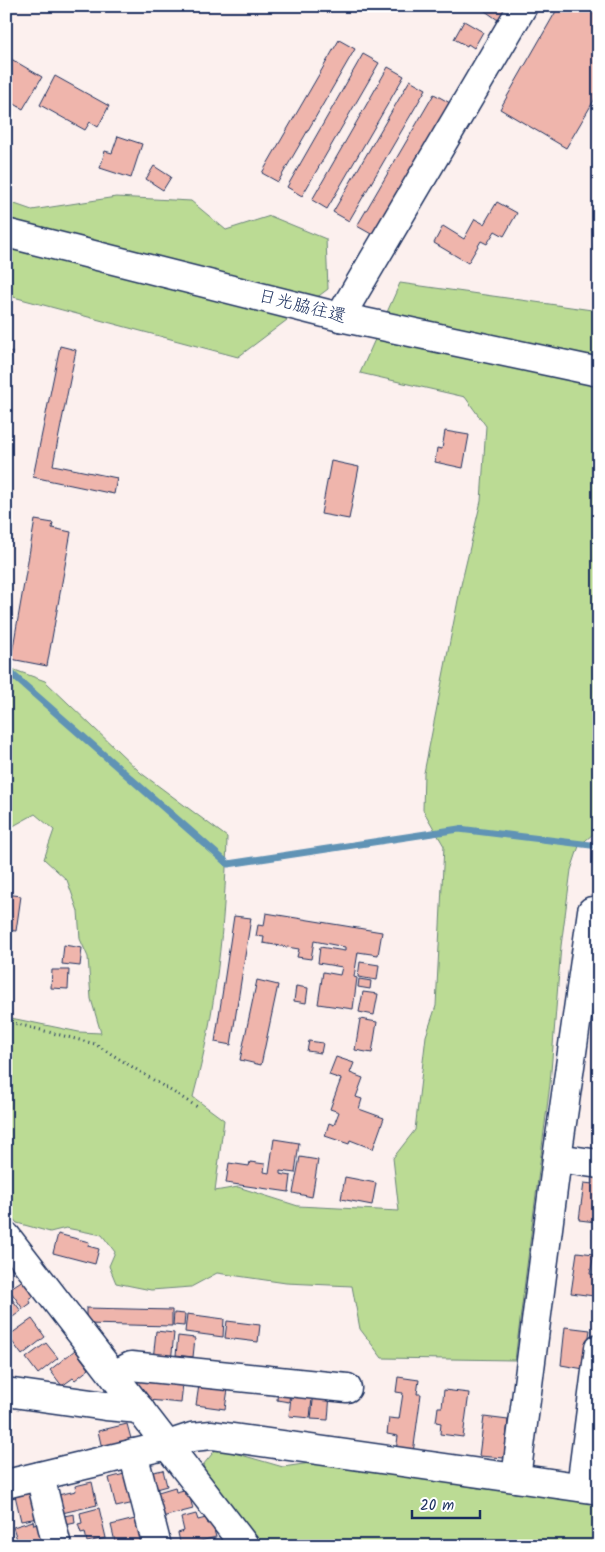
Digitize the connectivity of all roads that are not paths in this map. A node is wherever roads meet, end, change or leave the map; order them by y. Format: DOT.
graph roads {
  1 [pos="523,6"];
  2 [pos="6,234"];
  3 [pos="340,317"];
  4 [pos="599,372"];
  5 [pos="599,912"];
  6 [pos="557,1158"];
  7 [pos="599,1164"];
  8 [pos="6,1236"];
  9 [pos="599,1348"];
  10 [pos="114,1375"];
  11 [pos="347,1388"];
  12 [pos="6,1392"];
  13 [pos="140,1409"];
  14 [pos="168,1445"];
  15 [pos="134,1453"];
  16 [pos="40,1476"];
  17 [pos="516,1478"];
  18 [pos="6,1484"];
  19 [pos="590,1489"];
  20 [pos="57,1546"];
  21 [pos="157,1546"];
  22 [pos="245,1546"];
  1 -- 3 [label="main road"];
  2 -- 3 [label="main road, 日光脇往還"];
  3 -- 4 [label="main road, 日光脇往還"];
  5 -- 6 [label="main road"];
  6 -- 7 [label="main road"];
  6 -- 17 [label="main road"];
  8 -- 10 [label="main road"];
  9 -- 19 [label="main road"];
  10 -- 11 [label="main road"];
  10 -- 13 [label="main road"];
  12 -- 13 [label="main road"];
  13 -- 14 [label="main road"];
  14 -- 15 [label="main road"];
  14 -- 17 [label="main road"];
  14 -- 22 [label="main road"];
  15 -- 16 [label="main road"];
  15 -- 21 [label="main road"];
  16 -- 18 [label="main road"];
  16 -- 20 [label="main road"];
  17 -- 19 [label="main road"];
}
